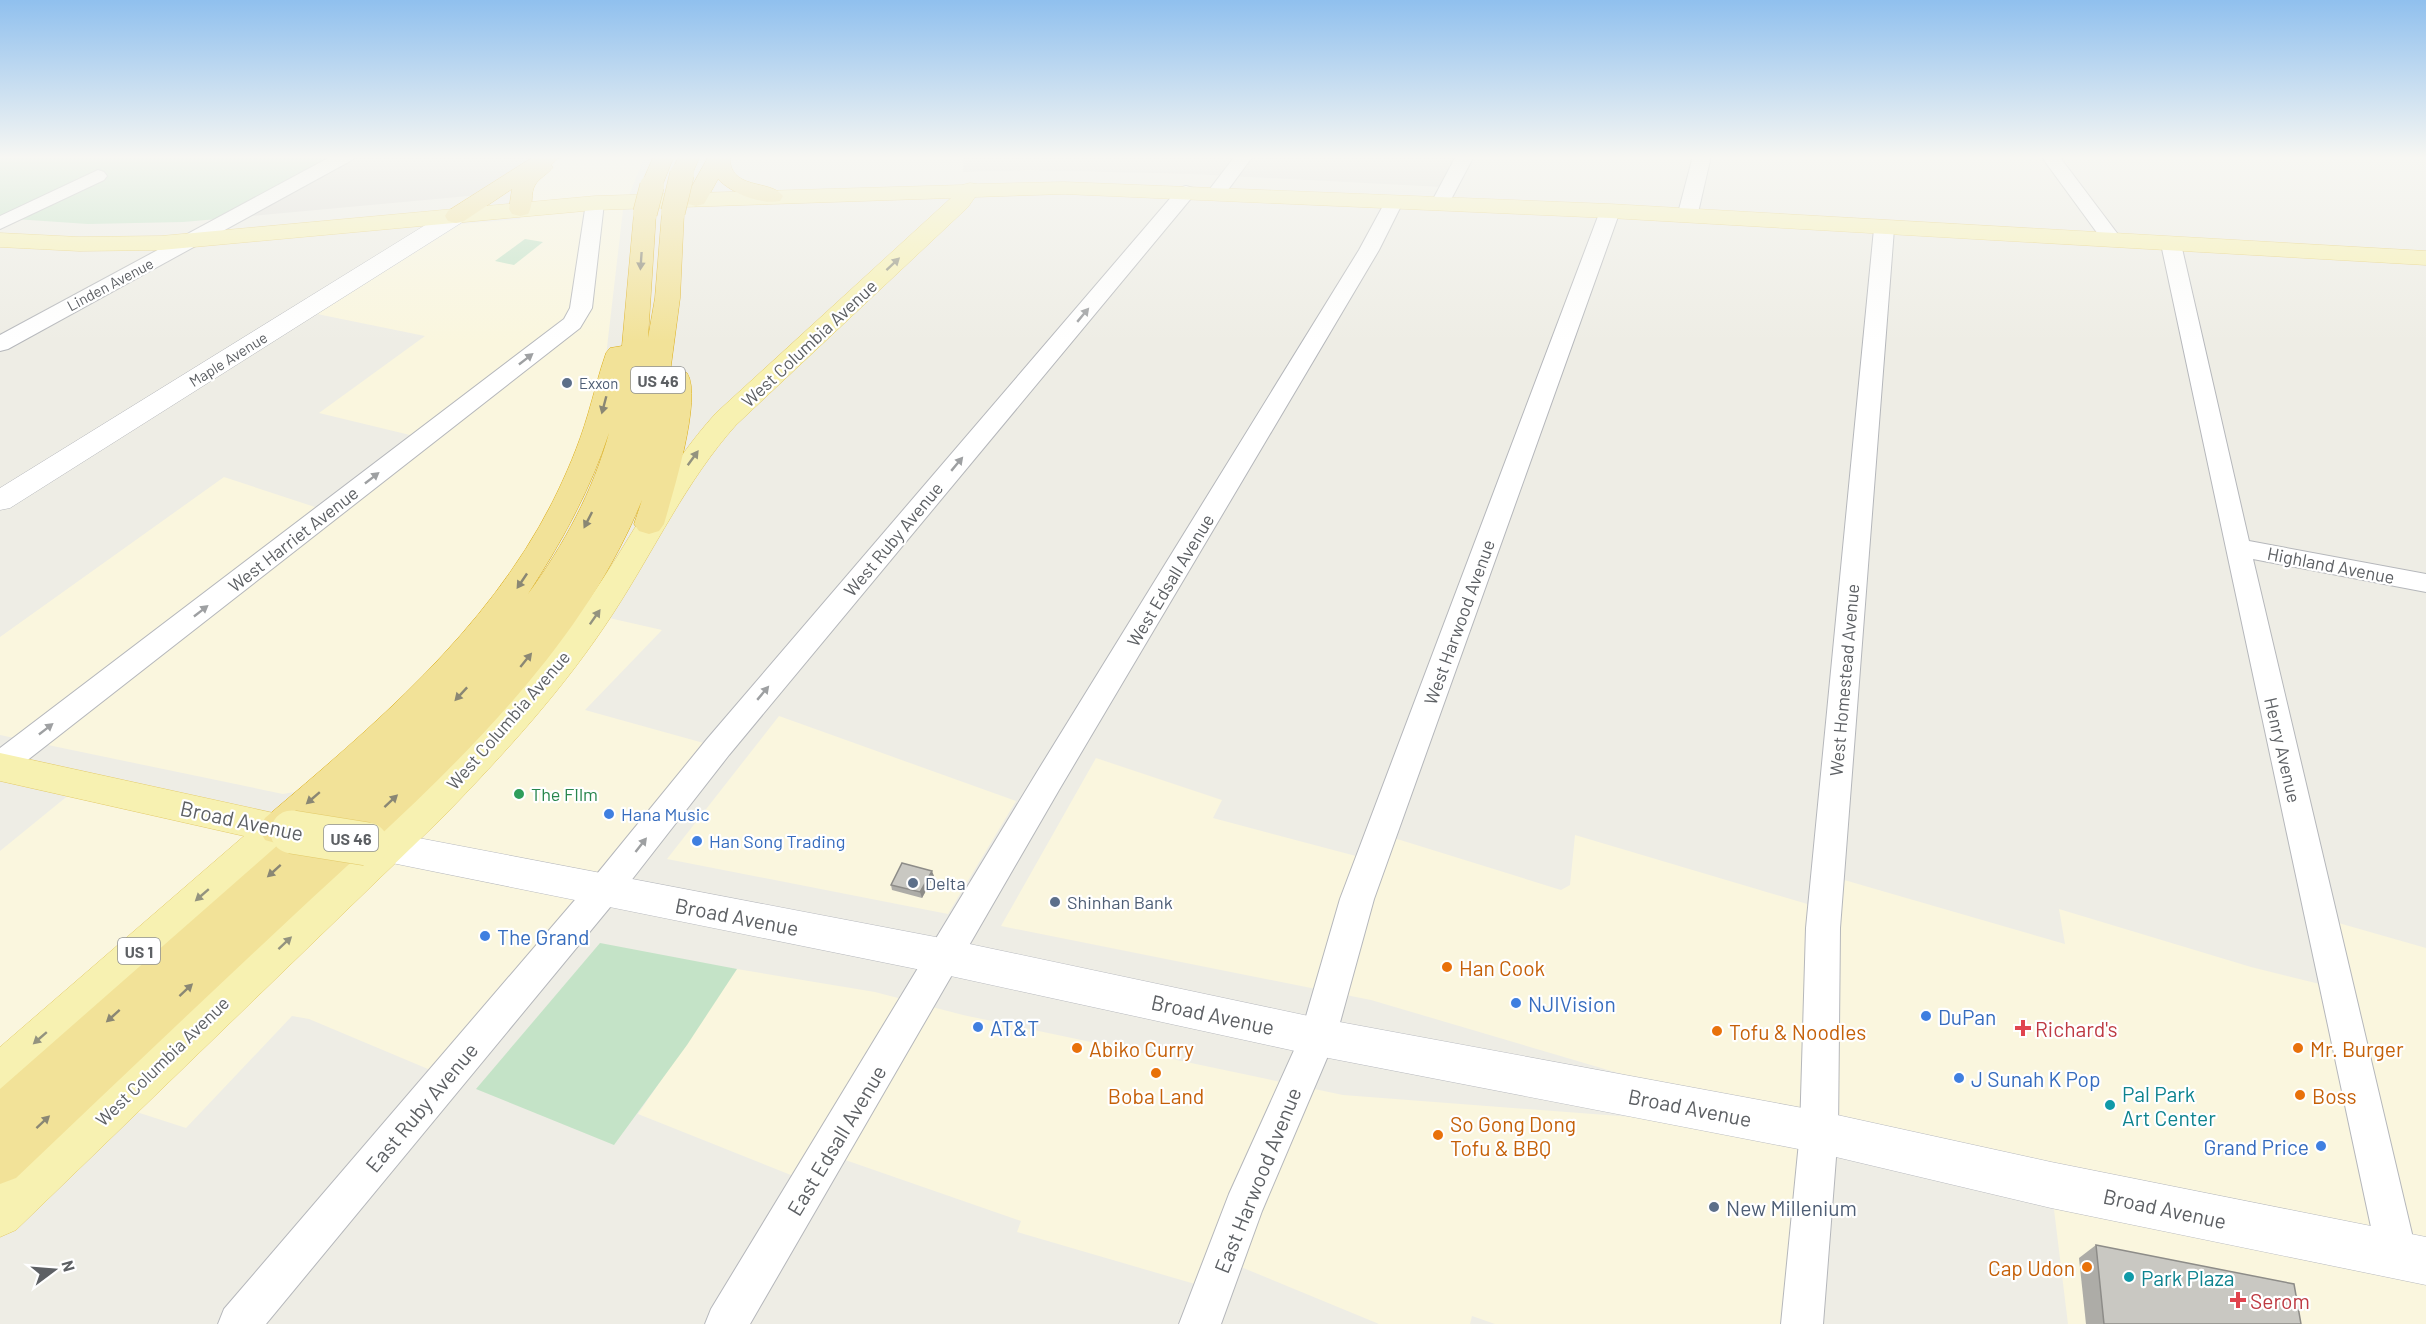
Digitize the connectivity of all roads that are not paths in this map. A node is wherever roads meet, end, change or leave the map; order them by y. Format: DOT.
graph roads {
  1 [pos="233,218"];
  2 [pos="437,218"];
  3 [pos="453,218"];
  4 [pos="593,218"];
  5 [pos="645,218"];
  6 [pos="672,218"];
  7 [pos="943,218"];
  8 [pos="1164,218"];
  9 [pos="1386,218"];
  10 [pos="1608,218"];
  11 [pos="1700,218"];
  12 [pos="2096,218"];
  13 [pos="1884,229"];
  14 [pos="0,240"];
  15 [pos="190,241"];
  16 [pos="2113,241"];
  17 [pos="2171,244"];
  18 [pos="2426,258"];
  19 [pos="652,302"];
  20 [pos="0,344"];
  21 [pos="0,501"];
  22 [pos="649,524"];
  23 [pos="2237,547"];
  24 [pos="2426,583"];
  25 [pos="0,766"];
  26 [pos="285,830"];
  27 [pos="377,845"];
  28 [pos="604,890"];
  29 [pos="946,957"];
  30 [pos="1318,1037"];
  31 [pos="0,1074"];
  32 [pos="0,1118"];
  33 [pos="1819,1132"];
  34 [pos="0,1162"];
  35 [pos="0,1214"];
  36 [pos="2411,1258"];
  37 [pos="239,1324"];
  38 [pos="726,1324"];
  39 [pos="1200,1324"];
  40 [pos="1802,1324"];
  1 -- 15 [label="street, Linden Avenue"];
  2 -- 15 [label="main road"];
  3 -- 21 [label="main road, Maple Avenue"];
  25 -- 4 [label="street, West Harriet Avenue, one-way"];
  5 -- 19 [label="highway, US 46, one-way, bridge"];
  6 -- 19 [label="highway, US 46, bridge"];
  22 -- 7 [label="main road, West Columbia Avenue, one-way"];
  28 -- 8 [label="street, West Ruby Avenue, one-way"];
  9 -- 29 [label="street, West Edsall Avenue"];
  10 -- 30 [label="street, West Harwood Avenue"];
  11 -- 13 [label="main road"];
  12 -- 16 [label="street"];
  13 -- 16 [label="main road"];
  13 -- 33 [label="street, West Homestead Avenue"];
  14 -- 15 [label="main road"];
  15 -- 20 [label="street, Linden Avenue"];
  16 -- 17 [label="main road"];
  17 -- 18 [label="main road"];
  17 -- 23 [label="street, Henry Avenue"];
  19 -- 22 [label="highway"];
  19 -- 26 [label="highway, one-way"];
  19 -- 32 [label="highway, US 46, one-way"];
  34 -- 19 [label="highway, US 46, one-way"];
  27 -- 22 [label="main road, West Columbia Avenue, one-way"];
  23 -- 24 [label="street, Highland Avenue"];
  23 -- 36 [label="street, Henry Avenue"];
  25 -- 26 [label="main road, Broad Avenue"];
  26 -- 27 [label="main road, Broad Avenue, bridge"];
  26 -- 31 [label="main road, US 1, one-way"];
  27 -- 28 [label="main road, Broad Avenue"];
  35 -- 27 [label="main road, West Columbia Avenue, one-way"];
  28 -- 29 [label="main road, Broad Avenue"];
  28 -- 37 [label="street, East Ruby Avenue"];
  29 -- 30 [label="main road, Broad Avenue"];
  29 -- 38 [label="street, East Edsall Avenue"];
  30 -- 33 [label="main road, Broad Avenue"];
  30 -- 39 [label="street, East Harwood Avenue"];
  33 -- 36 [label="main road, Broad Avenue"];
  33 -- 40 [label="street, West Homestead Avenue"];
}
